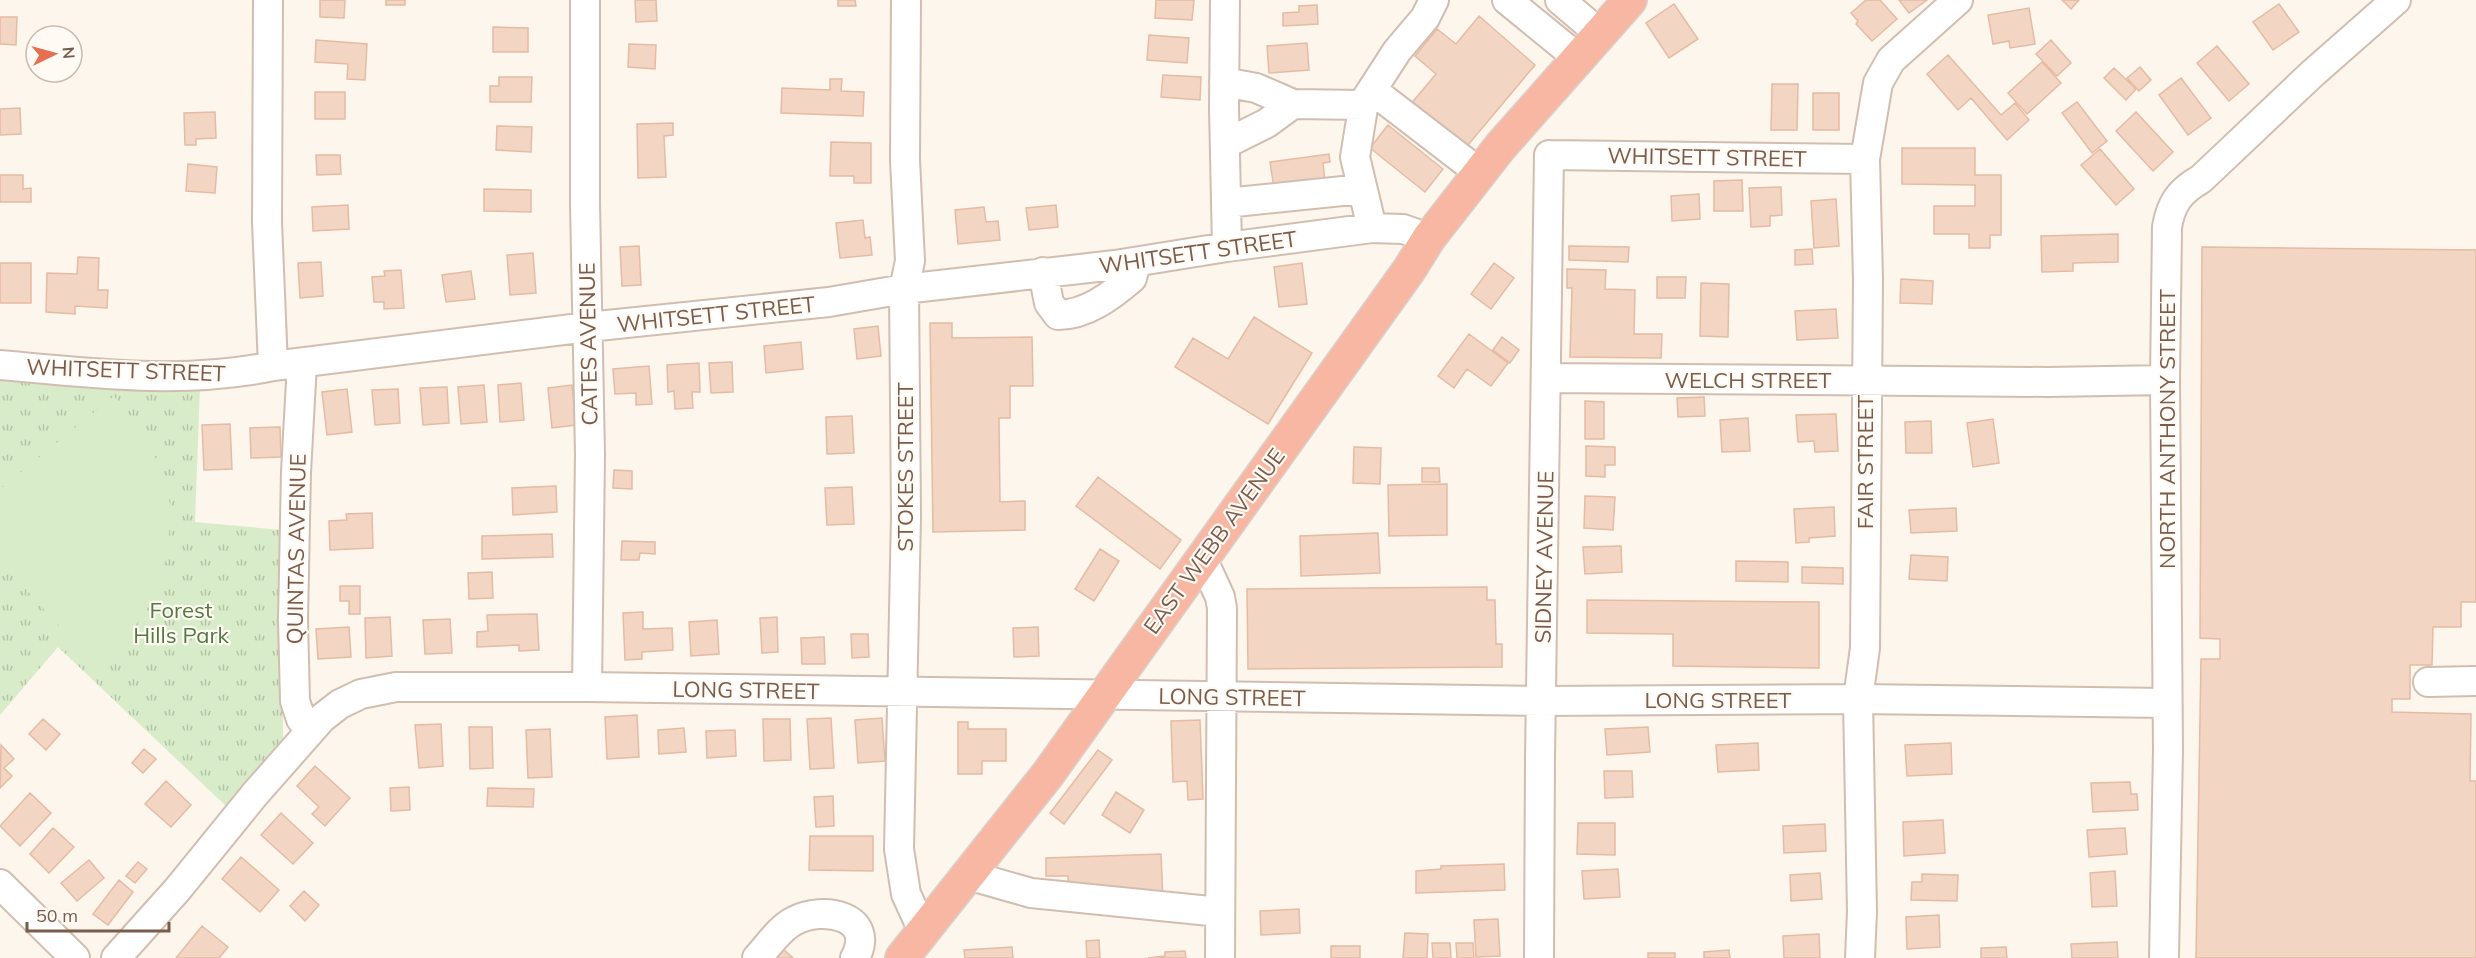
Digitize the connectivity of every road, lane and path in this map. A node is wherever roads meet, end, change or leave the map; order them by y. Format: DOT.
graph roads {
  1 [pos="268,0"];
  2 [pos="585,0"];
  3 [pos="906,0"];
  4 [pos="1225,0"];
  5 [pos="1434,0"];
  6 [pos="1507,0"];
  7 [pos="1560,0"];
  8 [pos="1630,0"];
  9 [pos="1958,0"];
  10 [pos="2396,0"];
  11 [pos="1599,33"];
  12 [pos="1578,58"];
  13 [pos="1224,82"];
  14 [pos="1368,97"];
  15 [pos="1293,104"];
  16 [pos="1522,122"];
  17 [pos="1225,144"];
  18 [pos="1549,155"];
  19 [pos="1865,159"];
  20 [pos="1480,173"];
  21 [pos="1362,189"];
  22 [pos="1331,192"];
  23 [pos="1226,203"];
  24 [pos="1359,230"];
  25 [pos="1429,238"];
  26 [pos="1227,247"];
  27 [pos="1136,262"];
  28 [pos="1043,272"];
  29 [pos="904,289"];
  30 [pos="588,327"];
  31 [pos="302,363"];
  32 [pos="0,365"];
  33 [pos="273,366"];
  34 [pos="1547,378"];
  35 [pos="1866,380"];
  36 [pos="2166,380"];
  37 [pos="1203,560"];
  38 [pos="2428,681"];
  39 [pos="2476,681"];
  40 [pos="587,687"];
  41 [pos="903,692"];
  42 [pos="1104,694"];
  43 [pos="1222,697"];
  44 [pos="1858,699"];
  45 [pos="1541,701"];
  46 [pos="2167,703"];
  47 [pos="310,730"];
  48 [pos="968,875"];
  49 [pos="0,884"];
  50 [pos="1220,912"];
  51 [pos="923,931"];
  52 [pos="75,958"];
  53 [pos="116,958"];
  54 [pos="758,958"];
  55 [pos="855,958"];
  56 [pos="902,958"];
  57 [pos="1220,958"];
  58 [pos="1539,958"];
  59 [pos="1860,958"];
  60 [pos="2164,958"];
  1 -- 33 [label="street"];
  2 -- 30 [label="street, CATES AVENUE"];
  3 -- 29 [label="street, STOKES STREET"];
  4 -- 13 [label="street"];
  5 -- 14 [label="street"];
  6 -- 12 [label="street"];
  7 -- 11 [label="street"];
  8 -- 11 [label="highway, EAST WEBB AVENUE"];
  9 -- 19 [label="street, FAIR STREET"];
  10 -- 36 [label="street, NORTH ANTHONY STREET"];
  11 -- 12 [label="highway, EAST WEBB AVENUE"];
  12 -- 16 [label="highway, EAST WEBB AVENUE"];
  13 -- 15 [label="street"];
  13 -- 17 [label="street"];
  14 -- 15 [label="street"];
  14 -- 20 [label="street"];
  14 -- 21 [label="street"];
  15 -- 17 [label="street"];
  16 -- 18 [label="street"];
  16 -- 20 [label="highway, EAST WEBB AVENUE"];
  17 -- 23 [label="street"];
  18 -- 19 [label="street, WHITSETT STREET"];
  18 -- 34 [label="street, SIDNEY AVENUE"];
  19 -- 35 [label="street, FAIR STREET"];
  20 -- 25 [label="highway, EAST WEBB AVENUE"];
  21 -- 22 [label="street"];
  21 -- 24 [label="street"];
  22 -- 23 [label="street"];
  22 -- 24 [label="street"];
  23 -- 26 [label="street"];
  24 -- 25 [label="street, WHITSETT STREET"];
  24 -- 26 [label="street, WHITSETT STREET"];
  25 -- 37 [label="highway, EAST WEBB AVENUE"];
  26 -- 27 [label="street, WHITSETT STREET"];
  27 -- 28 [label="street, WHITSETT STREET"];
  27 -- 28 [label="street"];
  28 -- 29 [label="street, WHITSETT STREET"];
  29 -- 30 [label="street, WHITSETT STREET"];
  29 -- 41 [label="street, STOKES STREET"];
  30 -- 31 [label="street, WHITSETT STREET"];
  30 -- 40 [label="street, CATES AVENUE"];
  31 -- 33 [label="street, WHITSETT STREET"];
  31 -- 47 [label="street, QUINTAS AVENUE"];
  32 -- 33 [label="street, WHITSETT STREET"];
  34 -- 35 [label="street, WELCH STREET"];
  34 -- 45 [label="street, SIDNEY AVENUE"];
  35 -- 36 [label="street, WELCH STREET"];
  35 -- 44 [label="street, FAIR STREET"];
  36 -- 46 [label="street, NORTH ANTHONY STREET"];
  37 -- 42 [label="highway, EAST WEBB AVENUE"];
  37 -- 43 [label="street"];
  38 -- 39 [label="street"];
  40 -- 41 [label="street, LONG STREET"];
  40 -- 47 [label="street, LONG STREET"];
  41 -- 42 [label="street, LONG STREET"];
  41 -- 51 [label="street, STOKES STREET"];
  42 -- 43 [label="street, LONG STREET"];
  42 -- 48 [label="highway, EAST WEBB AVENUE"];
  43 -- 45 [label="street, LONG STREET"];
  43 -- 50 [label="street"];
  44 -- 45 [label="street, LONG STREET"];
  44 -- 46 [label="street, LONG STREET"];
  44 -- 59 [label="street, FAIR STREET"];
  45 -- 58 [label="street, SIDNEY AVENUE"];
  46 -- 60 [label="street, NORTH ANTHONY STREET"];
  47 -- 53 [label="street, LONG STREET"];
  48 -- 50 [label="street"];
  48 -- 51 [label="highway, EAST WEBB AVENUE"];
  49 -- 52 [label="street"];
  50 -- 57 [label="street"];
  51 -- 56 [label="highway, EAST WEBB AVENUE"];
  54 -- 55 [label="street"];
}
